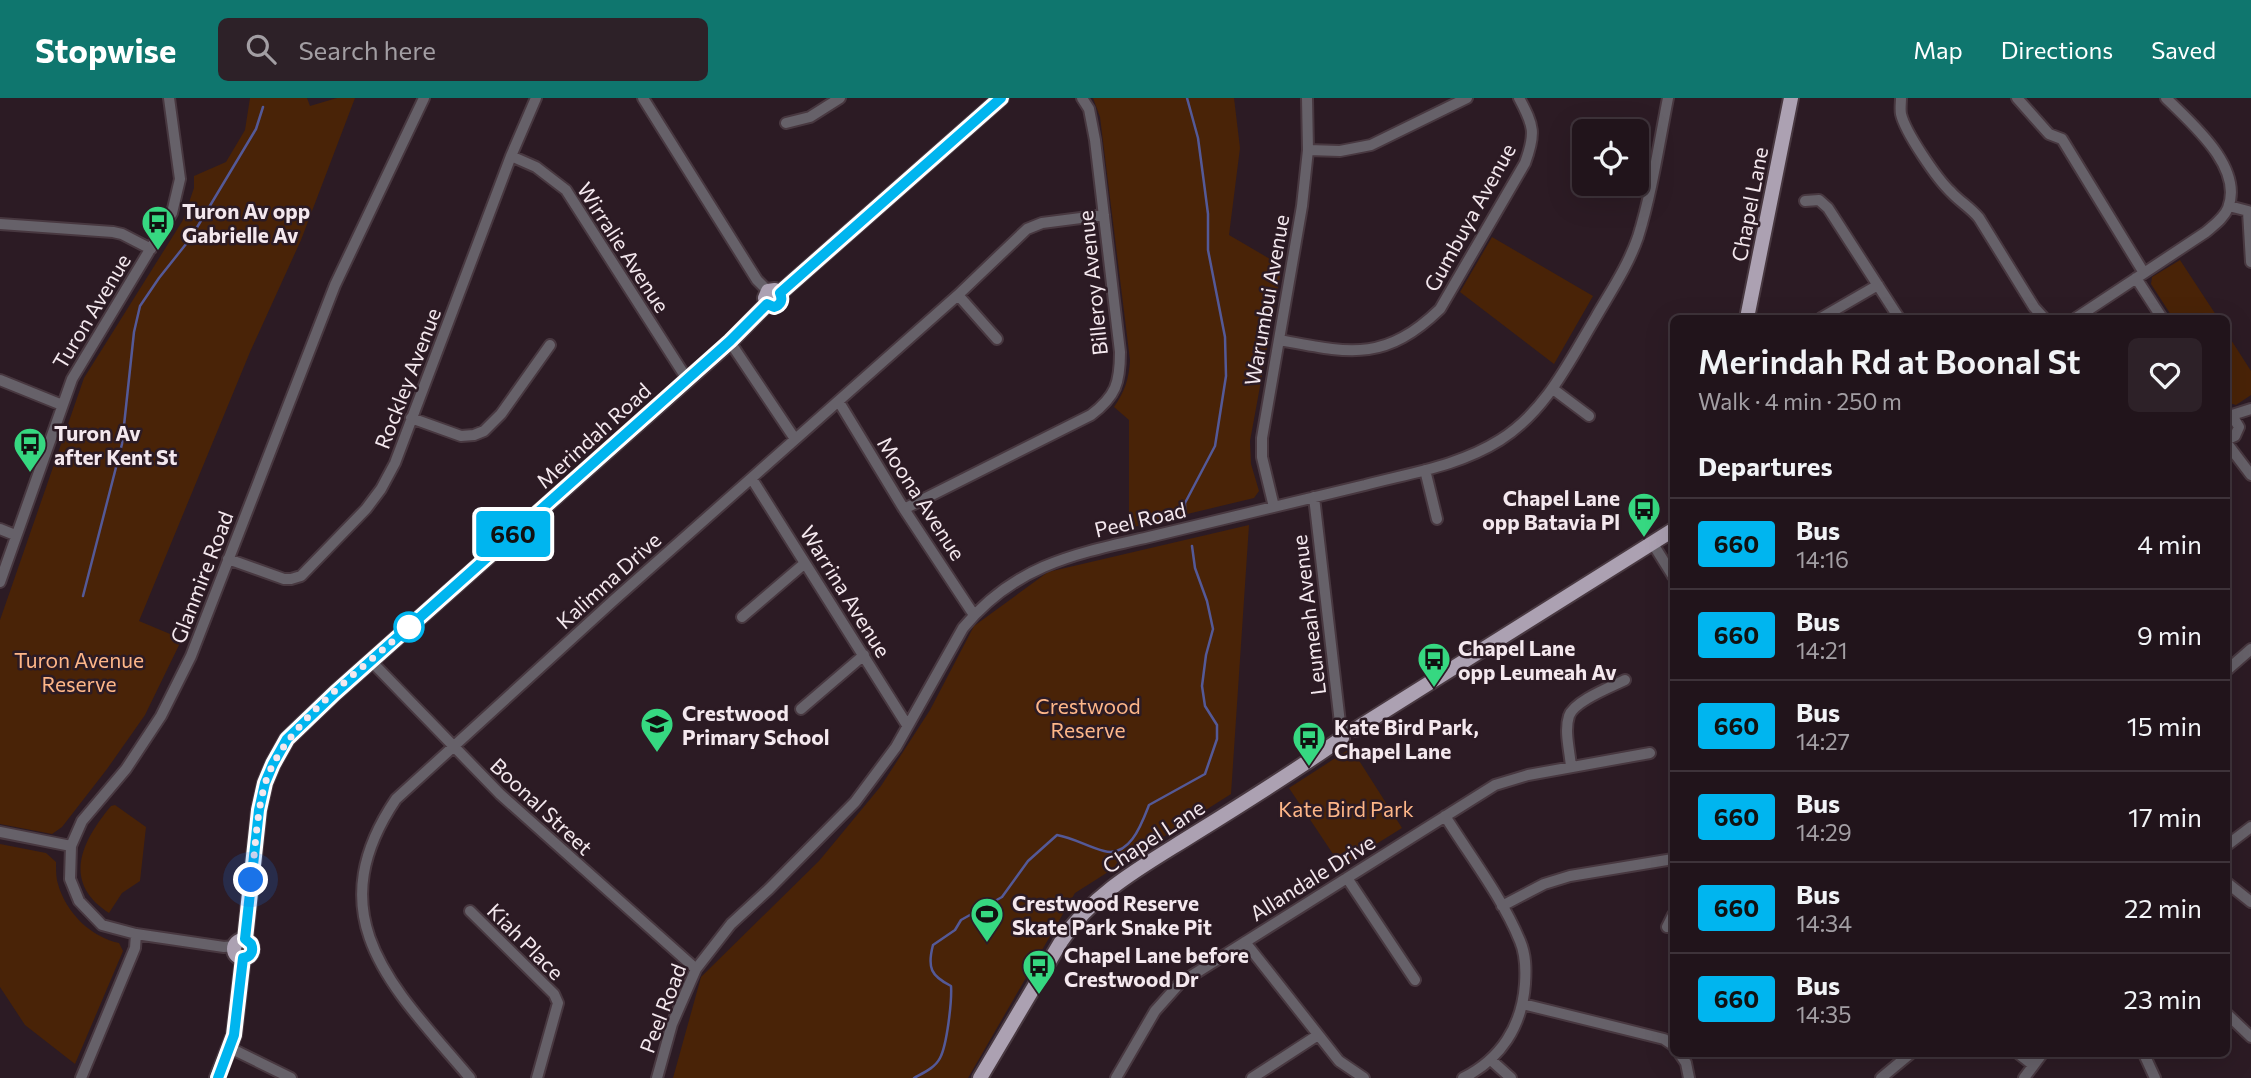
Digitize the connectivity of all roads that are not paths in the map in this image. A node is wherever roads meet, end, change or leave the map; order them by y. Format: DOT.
graph roads {
  1 [pos="169,98"];
  2 [pos="424,98"];
  3 [pos="536,98"];
  4 [pos="643,98"];
  5 [pos="840,98"];
  6 [pos="1001,98"];
  7 [pos="1082,98"];
  8 [pos="1307,98"];
  9 [pos="1468,98"];
  10 [pos="1519,98"];
  11 [pos="1668,98"];
  12 [pos="1791,98"];
  13 [pos="1901,98"];
  14 [pos="2017,98"];
  15 [pos="2173,100"];
  16 [pos="786,123"];
  17 [pos="1308,150"];
  18 [pos="511,156"];
  19 [pos="1805,201"];
  20 [pos="2229,206"];
  21 [pos="1104,215"];
  22 [pos="0,224"];
  23 [pos="151,249"];
  24 [pos="2251,262"];
  25 [pos="2140,275"];
  26 [pos="1878,285"];
  27 [pos="958,295"];
  28 [pos="772,296"];
  29 [pos="1749,315"];
  30 [pos="1826,315"];
  31 [pos="1897,315"];
  32 [pos="2041,315"];
  33 [pos="2080,315"];
  34 [pos="2160,315"];
  35 [pos="998,339"];
  36 [pos="1279,340"];
  37 [pos="730,341"];
  38 [pos="550,345"];
  39 [pos="687,379"];
  40 [pos="0,380"];
  41 [pos="1553,389"];
  42 [pos="839,402"];
  43 [pos="62,405"];
  44 [pos="2251,409"];
  45 [pos="2230,414"];
  46 [pos="2251,415"];
  47 [pos="1589,416"];
  48 [pos="2230,417"];
  49 [pos="411,418"];
  50 [pos="2232,436"];
  51 [pos="795,439"];
  52 [pos="1425,470"];
  53 [pos="2248,470"];
  54 [pos="752,479"];
  55 [pos="1314,497"];
  56 [pos="1274,508"];
  57 [pos="904,509"];
  58 [pos="1437,519"];
  59 [pos="0,529"];
  60 [pos="1670,532"];
  61 [pos="15,535"];
  62 [pos="1653,544"];
  63 [pos="228,559"];
  64 [pos="806,563"];
  65 [pos="1670,571"];
  66 [pos="0,582"];
  67 [pos="974,615"];
  68 [pos="742,617"];
  69 [pos="2251,649"];
  70 [pos="864,654"];
  71 [pos="371,661"];
  72 [pos="2230,667"];
  73 [pos="1625,680"];
  74 [pos="801,709"];
  75 [pos="907,725"];
  76 [pos="1347,732"];
  77 [pos="452,747"];
  78 [pos="1650,753"];
  79 [pos="1571,767"];
  80 [pos="1445,816"];
  81 [pos="2251,827"];
  82 [pos="0,832"];
  83 [pos="2230,842"];
  84 [pos="71,846"];
  85 [pos="1670,859"];
  86 [pos="1346,878"];
  87 [pos="2230,885"];
  88 [pos="2251,902"];
  89 [pos="1502,906"];
  90 [pos="470,911"];
  91 [pos="1670,921"];
  92 [pos="1667,927"];
  93 [pos="136,934"];
  94 [pos="239,942"];
  95 [pos="1245,942"];
  96 [pos="696,969"];
  97 [pos="1415,980"];
  98 [pos="1523,1003"];
  99 [pos="2230,1017"];
  100 [pos="1318,1035"];
  101 [pos="2251,1037"];
  102 [pos="1670,1043"];
  103 [pos="230,1048"];
  104 [pos="1682,1057"];
  105 [pos="1906,1057"];
  106 [pos="2024,1057"];
  107 [pos="2040,1057"];
  108 [pos="2145,1057"];
  109 [pos="1491,1060"];
  110 [pos="2033,1065"];
  111 [pos="81,1078"];
  112 [pos="218,1078"];
  113 [pos="291,1078"];
  114 [pos="470,1078"];
  115 [pos="537,1078"];
  116 [pos="657,1078"];
  117 [pos="980,1078"];
  118 [pos="1116,1078"];
  119 [pos="1252,1078"];
  120 [pos="1364,1078"];
  121 [pos="1463,1078"];
  122 [pos="1511,1078"];
  123 [pos="1689,1078"];
  124 [pos="1881,1078"];
  125 [pos="2024,1078"];
  126 [pos="2155,1078"];
  1 -- 23 [label="street, Turon Avenue"];
  2 -- 63 [label="street, Glanmire Road"];
  3 -- 18 [label="street, Rockley Avenue"];
  4 -- 28 [label="street"];
  5 -- 16 [label="street"];
  6 -- 28 [label="main road, Merindah Road"];
  7 -- 21 [label="street, Billeroy Avenue"];
  8 -- 17 [label="street, Warumbui Avenue"];
  9 -- 17 [label="street"];
  10 -- 36 [label="street, Gumbuya Avenue"];
  11 -- 41 [label="street, Peel Road"];
  12 -- 29 [label="main road, Chapel Lane"];
  13 -- 32 [label="street"];
  14 -- 25 [label="street"];
  15 -- 20 [label="street"];
  17 -- 36 [label="street, Warumbui Avenue"];
  18 -- 39 [label="street, Wirralie Avenue"];
  18 -- 49 [label="street, Rockley Avenue"];
  19 -- 26 [label="street"];
  20 -- 24 [label="street"];
  20 -- 25 [label="street"];
  21 -- 27 [label="street, Kalimna Drive"];
  21 -- 57 [label="street, Billeroy Avenue"];
  22 -- 23 [label="street"];
  23 -- 43 [label="street, Turon Avenue"];
  25 -- 33 [label="street"];
  25 -- 34 [label="street"];
  26 -- 30 [label="street"];
  26 -- 31 [label="street"];
  27 -- 35 [label="street"];
  27 -- 42 [label="street, Kalimna Drive"];
  28 -- 37 [label="main road, Merindah Road"];
  36 -- 56 [label="street, Warumbui Avenue"];
  37 -- 39 [label="main road, Merindah Road"];
  37 -- 51 [label="street"];
  38 -- 49 [label="street"];
  39 -- 71 [label="main road, Merindah Road"];
  40 -- 43 [label="street"];
  41 -- 47 [label="street"];
  41 -- 52 [label="street, Peel Road"];
  42 -- 51 [label="street, Kalimna Drive"];
  42 -- 57 [label="street, Moona Avenue"];
  43 -- 61 [label="street, Turon Avenue"];
  44 -- 45 [label="street"];
  46 -- 50 [label="street"];
  48 -- 50 [label="street"];
  49 -- 63 [label="street, Rockley Avenue"];
  50 -- 53 [label="street"];
  51 -- 54 [label="street, Kalimna Drive"];
  52 -- 55 [label="street, Peel Road"];
  52 -- 58 [label="street"];
  54 -- 64 [label="street, Warrina Avenue"];
  54 -- 77 [label="street, Kalimna Drive"];
  55 -- 56 [label="street, Peel Road"];
  55 -- 76 [label="street, Leumeah Avenue"];
  56 -- 67 [label="street, Peel Road"];
  57 -- 67 [label="street, Moona Avenue"];
  59 -- 61 [label="street"];
  60 -- 62 [label="main road, Chapel Lane"];
  61 -- 66 [label="street, Turon Avenue"];
  62 -- 65 [label="street"];
  62 -- 76 [label="main road, Chapel Lane"];
  63 -- 84 [label="street, Glanmire Road"];
  64 -- 68 [label="street"];
  64 -- 70 [label="street, Warrina Avenue"];
  67 -- 75 [label="street, Peel Road"];
  69 -- 72 [label="street"];
  70 -- 74 [label="street"];
  70 -- 75 [label="street, Warrina Avenue"];
  71 -- 77 [label="street, Boonal Street"];
  71 -- 94 [label="main road, Merindah Road"];
  73 -- 79 [label="street"];
  75 -- 96 [label="street, Peel Road"];
  76 -- 117 [label="main road, Chapel Lane"];
  77 -- 96 [label="street, Boonal Street"];
  77 -- 114 [label="street, Kalimna Drive"];
  78 -- 79 [label="street, Allandale Drive"];
  79 -- 80 [label="street, Allandale Drive"];
  80 -- 86 [label="street, Allandale Drive"];
  80 -- 89 [label="street"];
  81 -- 83 [label="street"];
  82 -- 84 [label="street"];
  84 -- 93 [label="street, Glanmire Road"];
  85 -- 89 [label="street"];
  86 -- 95 [label="street, Allandale Drive"];
  86 -- 97 [label="street"];
  87 -- 88 [label="street"];
  89 -- 98 [label="street"];
  90 -- 115 [label="street, Kiah Place"];
  91 -- 92 [label="street"];
  93 -- 94 [label="street, Glanmire Road"];
  93 -- 111 [label="street"];
  94 -- 103 [label="main road, Merindah Road"];
  95 -- 100 [label="street"];
  95 -- 118 [label="street, Allandale Drive"];
  96 -- 116 [label="street, Peel Road"];
  98 -- 102 [label="street"];
  98 -- 109 [label="street"];
  99 -- 101 [label="street"];
  100 -- 119 [label="street"];
  100 -- 120 [label="street"];
  103 -- 112 [label="main road"];
  103 -- 113 [label="street"];
  104 -- 123 [label="street"];
  105 -- 124 [label="street"];
  106 -- 110 [label="street"];
  107 -- 110 [label="street"];
  108 -- 126 [label="street"];
  109 -- 121 [label="street"];
  109 -- 122 [label="street"];
  110 -- 125 [label="street"];
}
